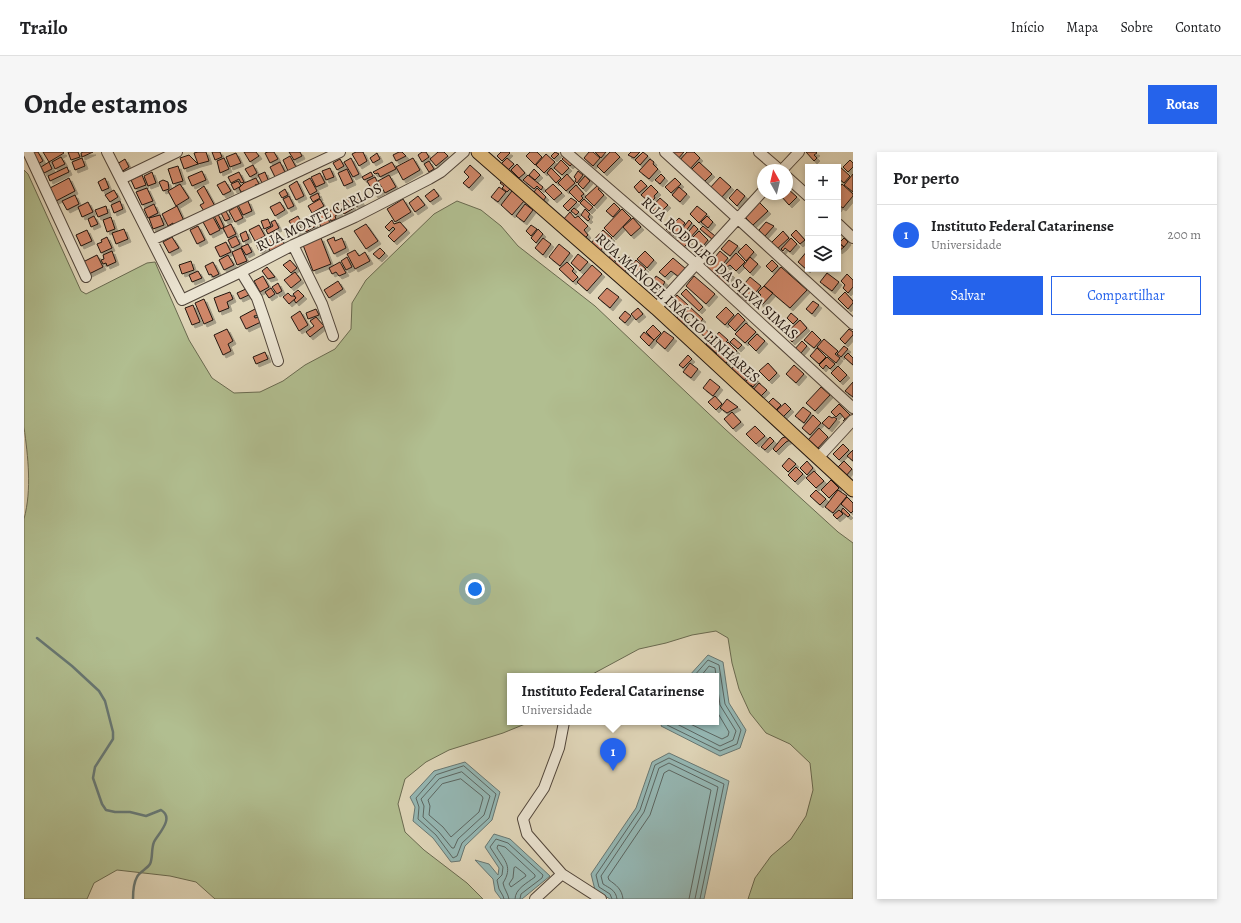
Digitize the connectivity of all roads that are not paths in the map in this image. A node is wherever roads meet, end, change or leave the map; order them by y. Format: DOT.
graph roads {
  1 [pos="28,152"];
  2 [pos="107,152"];
  3 [pos="177,152"];
  4 [pos="340,152"];
  5 [pos="464,152"];
  6 [pos="478,152"];
  7 [pos="566,152"];
  8 [pos="665,152"];
  9 [pos="759,152"];
  10 [pos="799,152"];
  11 [pos="774,164"];
  12 [pos="787,164"];
  13 [pos="121,179"];
  14 [pos="793,182"];
  15 [pos="805,193"];
  16 [pos="757,197"];
  17 [pos="738,218"];
  18 [pos="841,227"];
  19 [pos="853,238"];
  20 [pos="152,240"];
  21 [pos="293,245"];
  22 [pos="696,264"];
  23 [pos="241,272"];
  24 [pos="86,277"];
  25 [pos="656,308"];
  26 [pos="853,324"];
  27 [pos="333,336"];
  28 [pos="278,362"];
  29 [pos="853,408"];
  30 [pos="853,420"];
  31 [pos="818,458"];
  32 [pos="853,490"];
  33 [pos="563,725"];
  34 [pos="562,874"];
  35 [pos="534,899"];
  36 [pos="601,899"];
  1 -- 24 [label="street"];
  2 -- 13 [label="street"];
  3 -- 13 [label="street"];
  4 -- 20 [label="street"];
  5 -- 21 [label="street, RUA MONTE CARLOS"];
  6 -- 25 [label="main road, RUA MANOEL INÁCIO LINHARES"];
  7 -- 22 [label="street, RUA RODOLFO DA SILVA SIMAS"];
  8 -- 17 [label="street"];
  9 -- 11 [label="street"];
  10 -- 12 [label="street"];
  13 -- 20 [label="street"];
  14 -- 15 [label="street"];
  16 -- 17 [label="street"];
  17 -- 22 [label="street"];
  17 -- 26 [label="street"];
  18 -- 19 [label="street"];
  20 -- 23 [label="street, RUA MONTE CARLOS"];
  21 -- 23 [label="street, RUA MONTE CARLOS"];
  21 -- 27 [label="street"];
  22 -- 25 [label="street"];
  22 -- 29 [label="street, RUA RODOLFO DA SILVA SIMAS"];
  23 -- 28 [label="street"];
  25 -- 31 [label="main road, RUA MANOEL INÁCIO LINHARES"];
  30 -- 31 [label="street"];
  31 -- 32 [label="main road, RUA MANOEL INÁCIO LINHARES"];
  33 -- 34 [label="street"];
  34 -- 35 [label="street"];
  34 -- 36 [label="street"];
}
